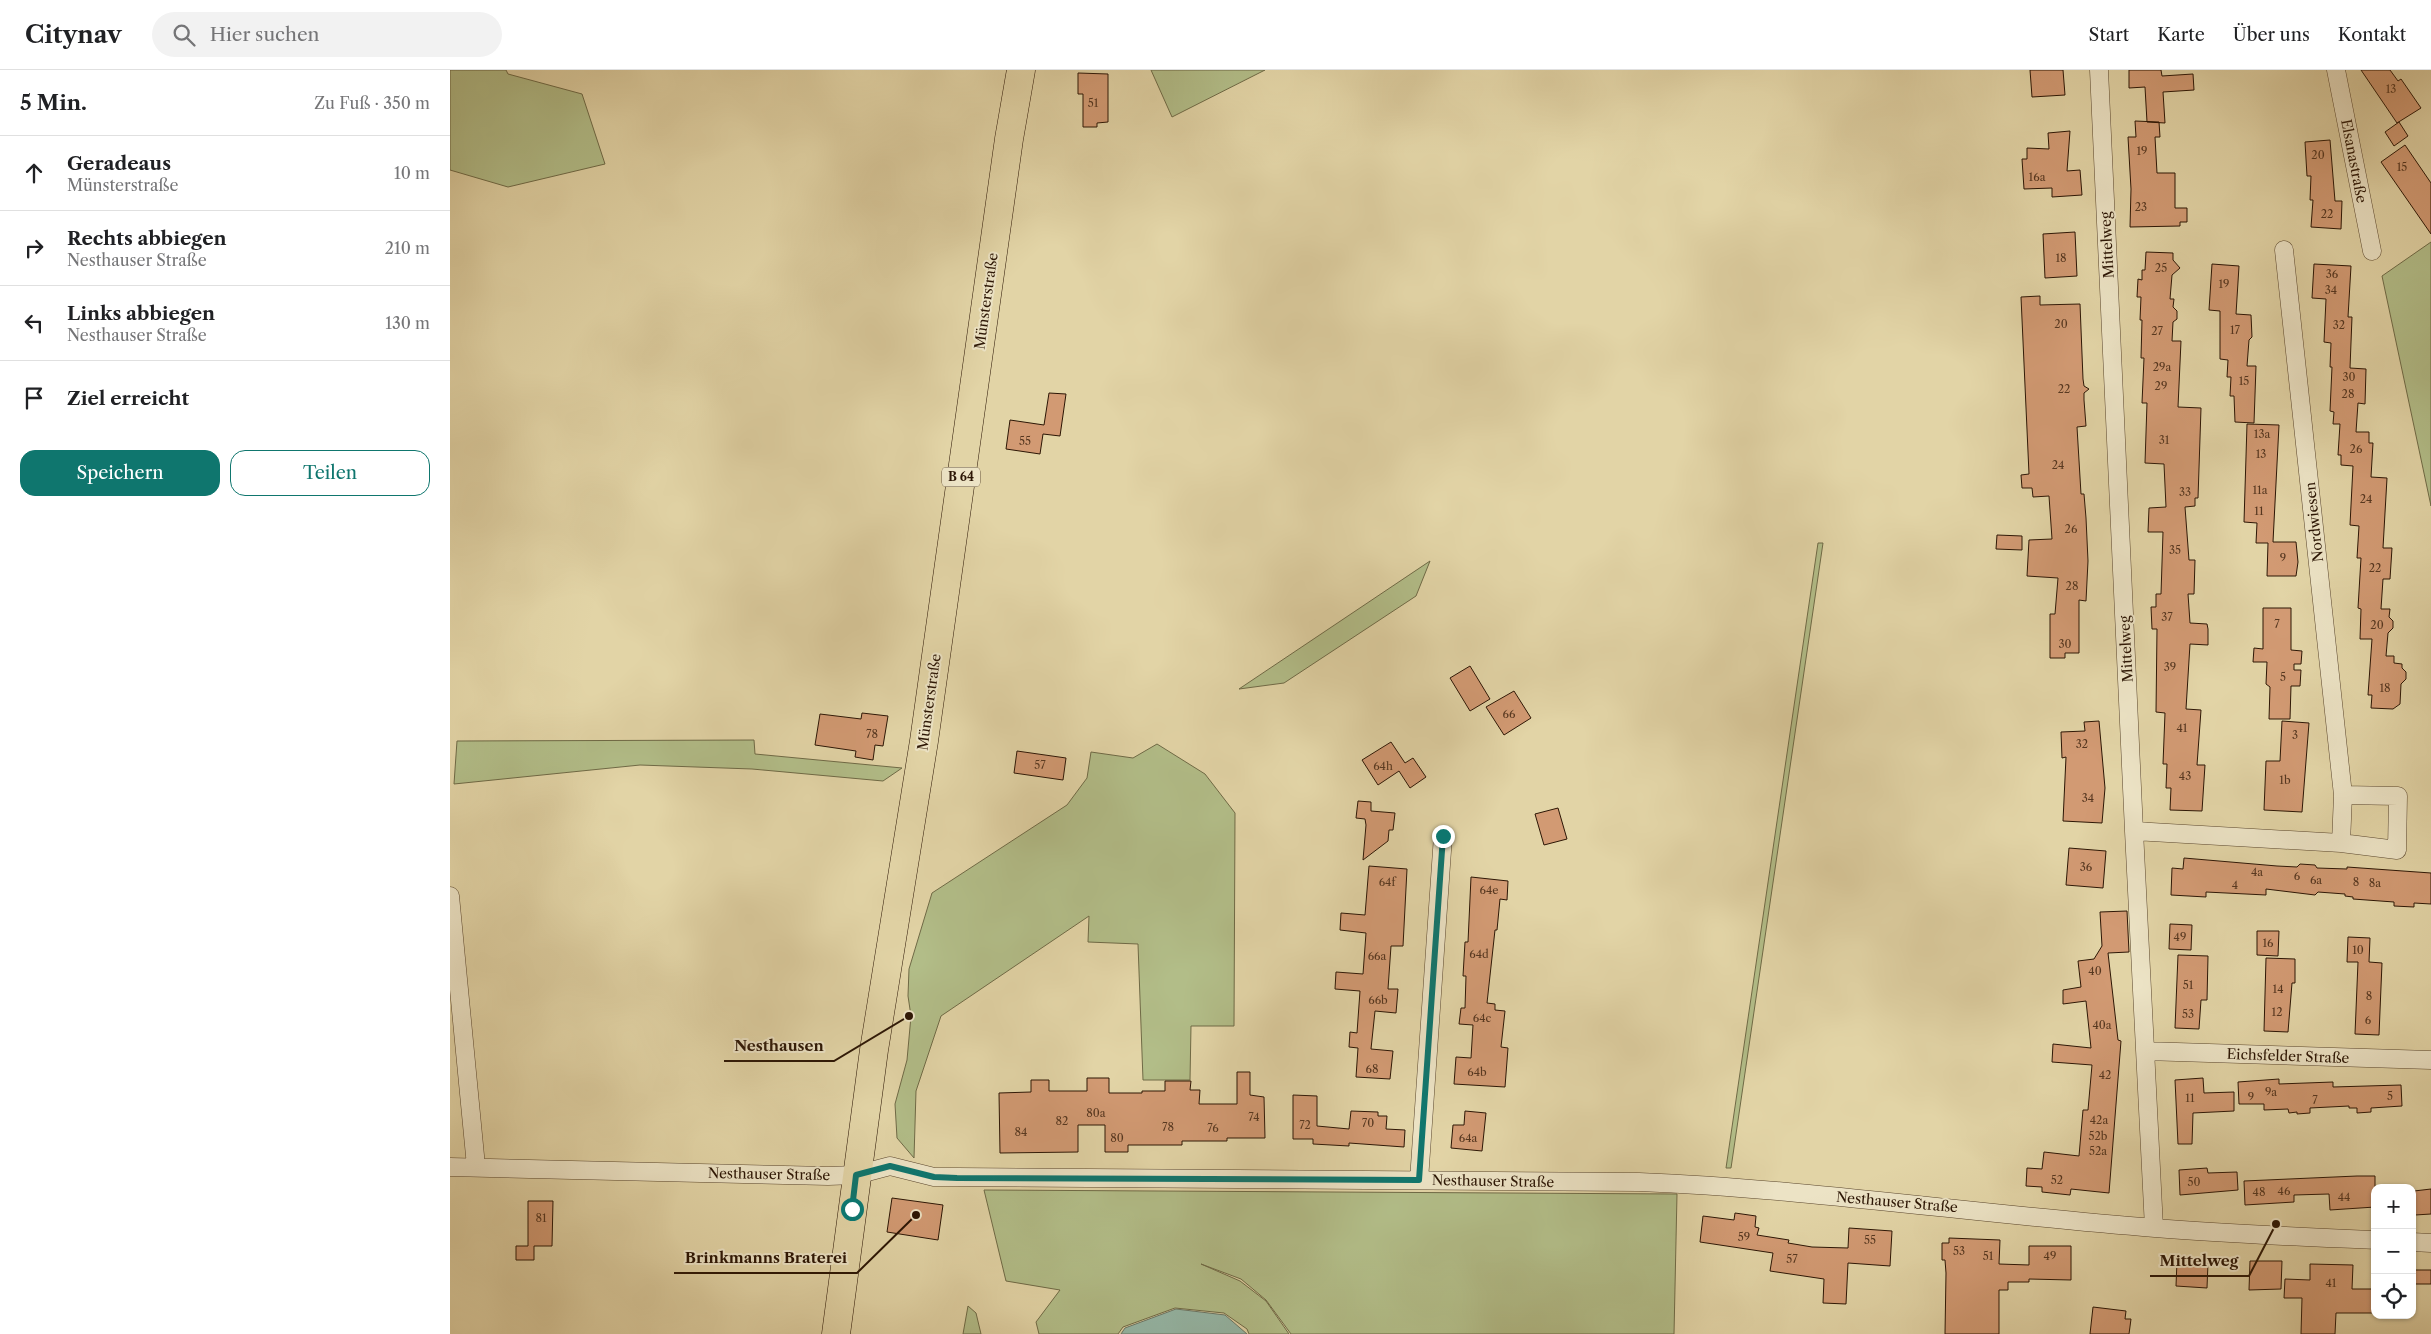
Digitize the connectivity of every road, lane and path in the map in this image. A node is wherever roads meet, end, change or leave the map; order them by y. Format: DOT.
graph roads {
  1 [pos="1021,70"];
  2 [pos="2100,70"];
  3 [pos="2336,70"];
  4 [pos="2284,250"];
  5 [pos="2372,251"];
  6 [pos="2344,795"];
  7 [pos="2134,830"];
  8 [pos="1443,836"];
  9 [pos="2341,843"];
  10 [pos="450,896"];
  11 [pos="2145,1051"];
  12 [pos="2431,1060"];
  13 [pos="476,1166"];
  14 [pos="450,1167"];
  15 [pos="856,1175"];
  16 [pos="1419,1180"];
  17 [pos="2154,1228"];
  18 [pos="2371,1240"];
  19 [pos="2416,1242"];
  20 [pos="2431,1243"];
  21 [pos="836,1334"];
  1 -- 15 [label="main road, Münsterstraße / B 64"];
  2 -- 7 [label="street, Mittelweg"];
  3 -- 5 [label="street, Elsanastraße"];
  4 -- 6 [label="street, Nordwiesen"];
  6 -- 9 [label="street, Nordwiesen"];
  6 -- 9 [label="street"];
  7 -- 9 [label="street"];
  7 -- 11 [label="street, Mittelweg"];
  8 -- 16 [label="street, Nesthauser Straße"];
  10 -- 13 [label="street"];
  11 -- 12 [label="street, Eichsfelder Straße"];
  11 -- 17 [label="street, Mittelweg"];
  13 -- 14 [label="street, Nesthauser Straße"];
  13 -- 15 [label="street, Nesthauser Straße"];
  15 -- 16 [label="street, Nesthauser Straße"];
  15 -- 21 [label="main road, Münsterstraße / B 64"];
  16 -- 17 [label="street, Nesthauser Straße"];
  17 -- 18 [label="street, Nesthauser Straße"];
  19 -- 20 [label="street"];
}
